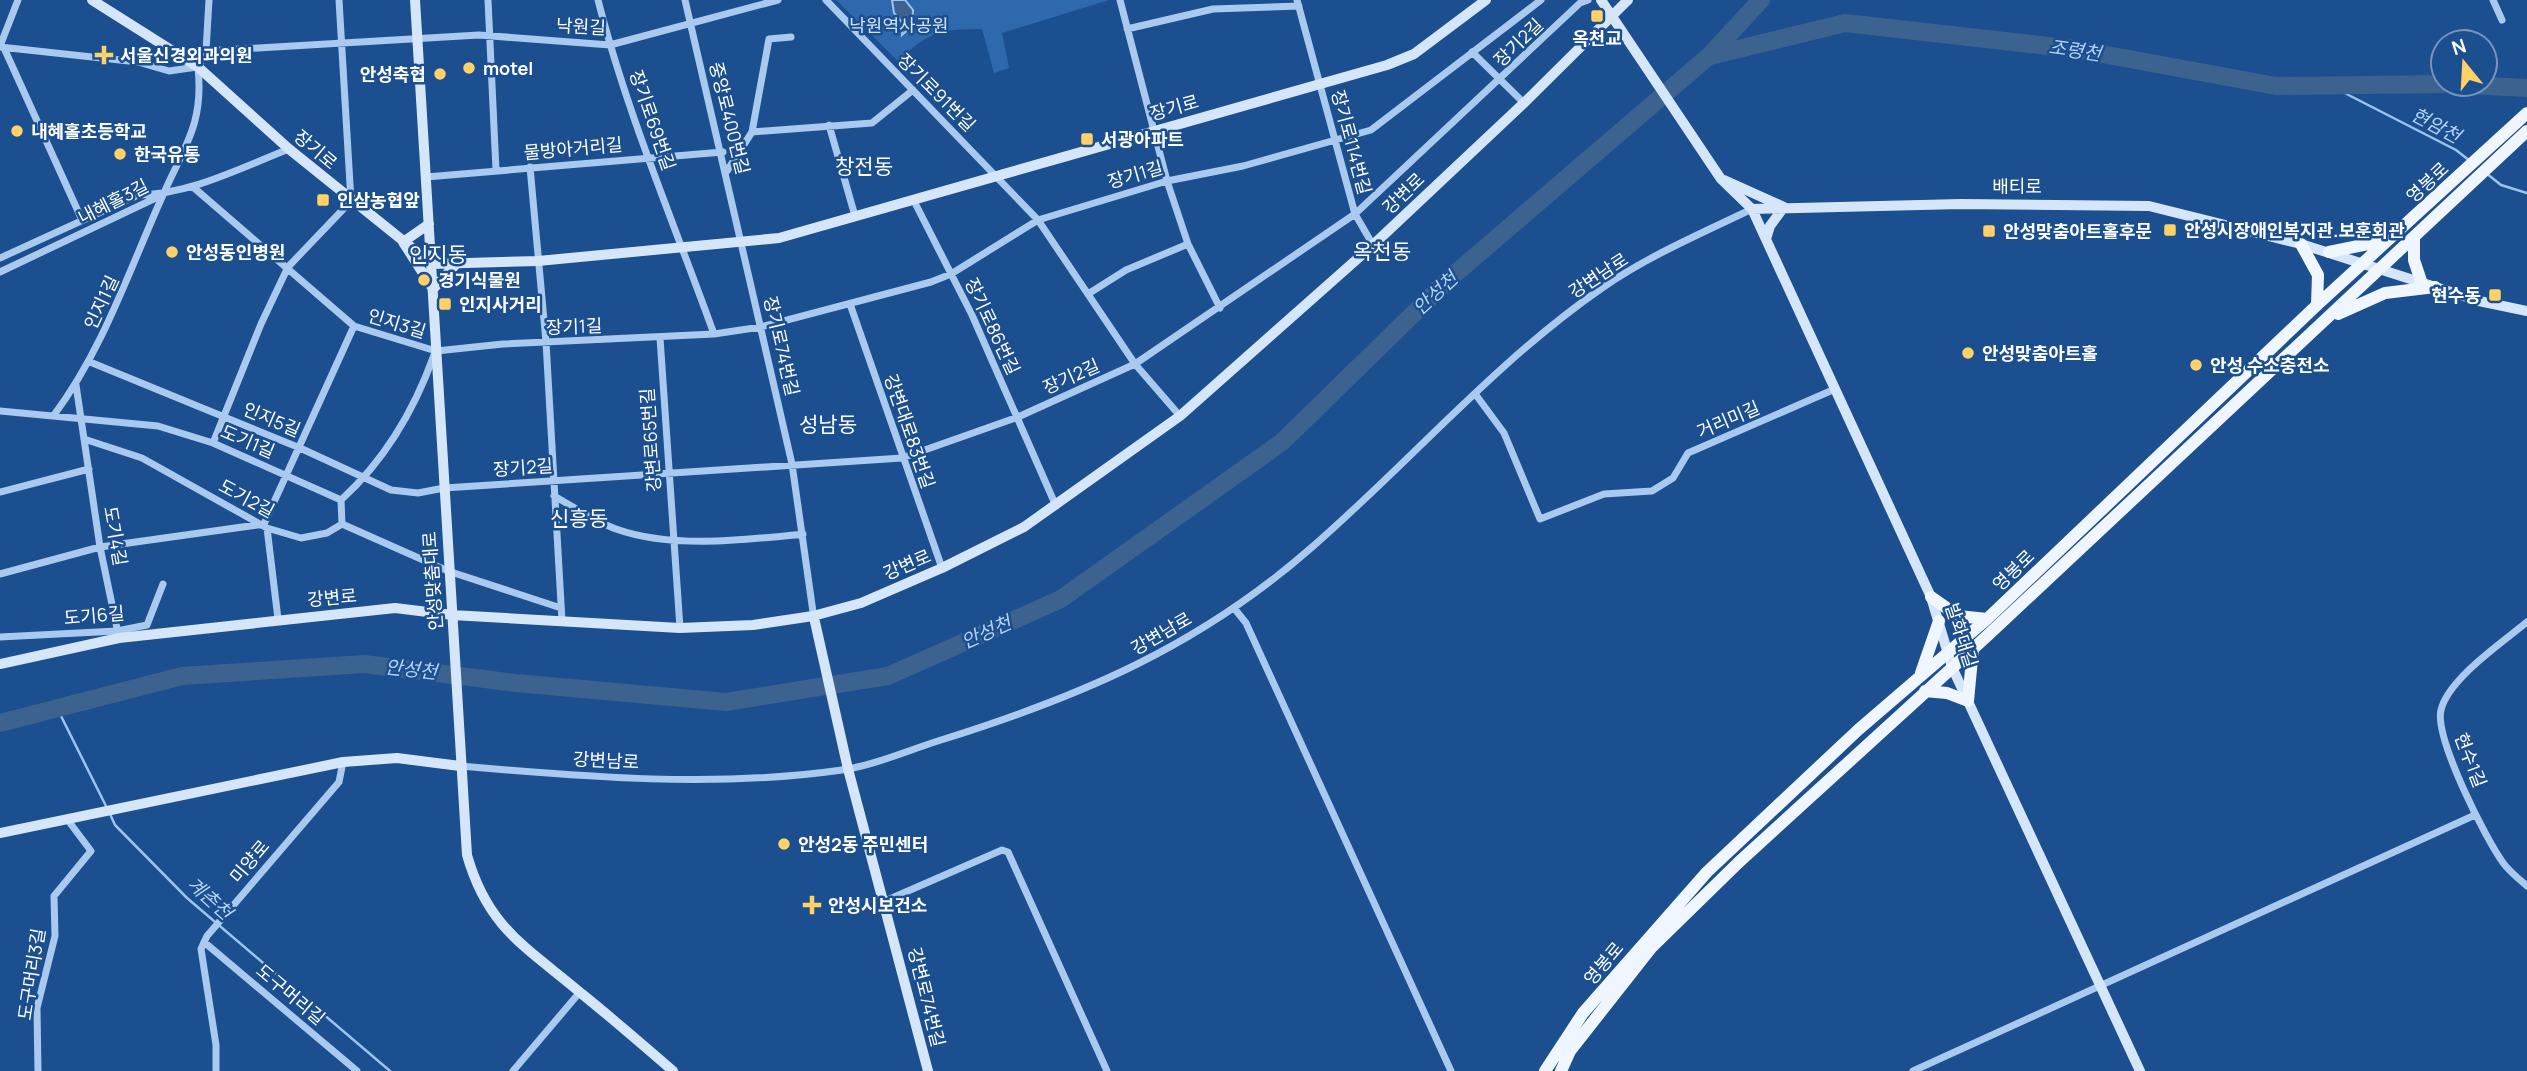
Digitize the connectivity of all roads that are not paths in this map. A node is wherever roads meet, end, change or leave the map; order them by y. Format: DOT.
graph roads {
  1 [pos="18,0"];
  2 [pos="92,0"];
  3 [pos="209,0"];
  4 [pos="339,0"];
  5 [pos="415,0"];
  6 [pos="488,0"];
  7 [pos="598,0"];
  8 [pos="685,0"];
  9 [pos="778,0"];
  10 [pos="826,0"];
  11 [pos="1120,0"];
  12 [pos="1486,0"];
  13 [pos="1541,0"];
  14 [pos="1588,0"];
  15 [pos="1601,0"];
  16 [pos="1628,0"];
  17 [pos="2493,0"];
  18 [pos="1298,3"];
  19 [pos="1613,17"];
  20 [pos="2502,20"];
  21 [pos="691,24"];
  22 [pos="1128,29"];
  23 [pos="491,36"];
  24 [pos="791,37"];
  25 [pos="418,38"];
  26 [pos="342,43"];
  27 [pos="610,45"];
  28 [pos="1,47"];
  29 [pos="206,51"];
  30 [pos="1472,52"];
  31 [pos="198,67"];
  32 [pos="1502,80"];
  33 [pos="1321,84"];
  34 [pos="913,90"];
  35 [pos="1524,103"];
  36 [pos="2527,113"];
  37 [pos="829,125"];
  38 [pos="1155,131"];
  39 [pos="2527,131"];
  40 [pos="752,132"];
  41 [pos="1334,140"];
  42 [pos="289,149"];
  43 [pos="723,152"];
  44 [pos="648,156"];
  45 [pos="530,167"];
  46 [pos="496,170"];
  47 [pos="727,171"];
  48 [pos="997,175"];
  49 [pos="426,177"];
  50 [pos="1167,181"];
  51 [pos="193,187"];
  52 [pos="1737,191"];
  53 [pos="163,195"];
  54 [pos="914,199"];
  55 [pos="351,201"];
  56 [pos="1784,207"];
  57 [pos="1752,209"];
  58 [pos="1355,214"];
  59 [pos="855,216"];
  60 [pos="82,220"];
  61 [pos="1038,220"];
  62 [pos="429,224"];
  63 [pos="2414,238"];
  64 [pos="1766,239"];
  65 [pos="2388,240"];
  66 [pos="403,242"];
  67 [pos="743,243"];
  68 [pos="1188,244"];
  69 [pos="2301,244"];
  70 [pos="1373,245"];
  71 [pos="683,248"];
  72 [pos="2329,253"];
  73 [pos="0,258"];
  74 [pos="538,261"];
  75 [pos="432,264"];
  76 [pos="457,264"];
  77 [pos="2363,264"];
  78 [pos="288,267"];
  79 [pos="2379,270"];
  80 [pos="0,272"];
  81 [pos="951,274"];
  82 [pos="2429,285"];
  83 [pos="433,289"];
  84 [pos="1088,295"];
  85 [pos="850,304"];
  86 [pos="2317,305"];
  87 [pos="1220,308"];
  88 [pos="2527,311"];
  89 [pos="2322,322"];
  90 [pos="354,326"];
  91 [pos="761,327"];
  92 [pos="714,334"];
  93 [pos="660,338"];
  94 [pos="546,342"];
  95 [pos="436,351"];
  96 [pos="90,362"];
  97 [pos="1135,364"];
  98 [pos="76,385"];
  99 [pos="1835,389"];
  100 [pos="1476,395"];
  101 [pos="0,411"];
  102 [pos="54,415"];
  103 [pos="225,416"];
  104 [pos="1180,416"];
  105 [pos="1018,417"];
  106 [pos="81,420"];
  107 [pos="84,439"];
  108 [pos="214,443"];
  109 [pos="300,448"];
  110 [pos="902,458"];
  111 [pos="792,464"];
  112 [pos="89,469"];
  113 [pos="668,472"];
  114 [pos="289,475"];
  115 [pos="364,479"];
  116 [pos="553,481"];
  117 [pos="444,488"];
  118 [pos="0,492"];
  119 [pos="554,496"];
  120 [pos="341,500"];
  121 [pos="1056,506"];
  122 [pos="342,524"];
  123 [pos="265,526"];
  124 [pos="803,534"];
  125 [pos="672,539"];
  126 [pos="100,547"];
  127 [pos="942,568"];
  128 [pos="448,571"];
  129 [pos="0,574"];
  130 [pos="163,584"];
  131 [pos="1931,597"];
  132 [pos="561,608"];
  133 [pos="1234,608"];
  134 [pos="452,618"];
  135 [pos="278,619"];
  136 [pos="814,619"];
  137 [pos="1987,619"];
  138 [pos="562,621"];
  139 [pos="1939,621"];
  140 [pos="2527,622"];
  141 [pos="680,628"];
  142 [pos="118,634"];
  143 [pos="0,637"];
  144 [pos="1973,648"];
  145 [pos="1948,651"];
  146 [pos="0,664"];
  147 [pos="1952,667"];
  148 [pos="1920,676"];
  149 [pos="1925,691"];
  150 [pos="1968,701"];
  151 [pos="459,761"];
  152 [pos="343,762"];
  153 [pos="848,769"];
  154 [pos="2475,815"];
  155 [pos="67,819"];
  156 [pos="0,834"];
  157 [pos="2527,886"];
  158 [pos="885,901"];
  159 [pos="206,939"];
  160 [pos="2103,986"];
  161 [pos="580,992"];
  162 [pos="38,1071"];
  163 [pos="216,1071"];
  164 [pos="357,1071"];
  165 [pos="513,1071"];
  166 [pos="673,1071"];
  167 [pos="928,1071"];
  168 [pos="1107,1071"];
  169 [pos="1451,1071"];
  170 [pos="1545,1071"];
  171 [pos="1561,1071"];
  172 [pos="1913,1071"];
  173 [pos="2140,1071"];
  1 -- 28 [label="street"];
  2 -- 31 [label="main road, 장기로"];
  3 -- 29 [label="street"];
  4 -- 26 [label="street"];
  5 -- 25 [label="main road, 안성맞춤대로"];
  6 -- 23 [label="street"];
  7 -- 27 [label="street, 장기로69번길"];
  8 -- 21 [label="street, 중앙로400번길"];
  9 -- 21 [label="street, 낙원길"];
  10 -- 34 [label="street, 장기로91번길"];
  11 -- 22 [label="street"];
  12 -- 33 [label="main road, 장기로"];
  13 -- 30 [label="street, 장기1길"];
  14 -- 32 [label="street, 장기2길"];
  15 -- 19 [label="main road"];
  16 -- 19 [label="main road, 강변로"];
  17 -- 20 [label="street"];
  18 -- 22 [label="street"];
  18 -- 33 [label="street, 장기로114번길"];
  19 -- 35 [label="main road, 강변로"];
  19 -- 52 [label="main road"];
  21 -- 27 [label="street, 낙원길"];
  21 -- 43 [label="street, 중앙로400번길"];
  22 -- 38 [label="street"];
  23 -- 25 [label="street, 낙원길"];
  23 -- 27 [label="street, 낙원길"];
  23 -- 46 [label="street"];
  24 -- 40 [label="street"];
  25 -- 26 [label="street, 낙원길"];
  25 -- 49 [label="main road, 안성맞춤대로"];
  26 -- 29 [label="street, 낙원길"];
  26 -- 55 [label="street"];
  27 -- 44 [label="street, 장기로69번길"];
  28 -- 31 [label="street"];
  28 -- 60 [label="street"];
  29 -- 31 [label="street"];
  30 -- 32 [label="street"];
  30 -- 41 [label="street, 장기1길"];
  31 -- 42 [label="main road, 장기로"];
  31 -- 53 [label="street, 인지1길"];
  32 -- 35 [label="street"];
  32 -- 58 [label="street, 장기2길"];
  33 -- 38 [label="main road, 장기로"];
  33 -- 41 [label="street, 장기로114번길"];
  34 -- 37 [label="street"];
  34 -- 48 [label="street, 장기로91번길"];
  35 -- 70 [label="main road, 강변로"];
  36 -- 65 [label="main road, 영봉로"];
  37 -- 40 [label="street"];
  37 -- 59 [label="street"];
  38 -- 48 [label="main road, 장기로"];
  38 -- 50 [label="street"];
  39 -- 63 [label="main road, 영봉로"];
  40 -- 47 [label="street"];
  41 -- 50 [label="street, 장기1길"];
  41 -- 58 [label="street, 장기로114번길"];
  42 -- 51 [label="street"];
  42 -- 55 [label="main road, 장기로"];
  43 -- 44 [label="street, 물방아거리길"];
  43 -- 47 [label="street, 중앙로400번길"];
  44 -- 45 [label="street, 물방아거리길"];
  44 -- 71 [label="street, 장기로69번길"];
  45 -- 46 [label="street, 물방아거리길"];
  45 -- 74 [label="street"];
  46 -- 49 [label="street, 물방아거리길"];
  47 -- 67 [label="street, 중앙로400번길"];
  48 -- 54 [label="main road, 장기로"];
  48 -- 61 [label="street, 장기로91번길"];
  49 -- 62 [label="main road, 안성맞춤대로"];
  50 -- 61 [label="street, 장기1길"];
  50 -- 68 [label="street"];
  51 -- 53 [label="street"];
  51 -- 78 [label="street, 인지3길"];
  52 -- 56 [label="main road"];
  52 -- 57 [label="main road"];
  53 -- 60 [label="street, 내혜홀3길"];
  53 -- 80 [label="street, 내혜홀3길"];
  53 -- 96 [label="street, 인지1길"];
  54 -- 59 [label="main road, 장기로"];
  54 -- 81 [label="street, 장기로86번길"];
  55 -- 66 [label="main road, 장기로"];
  55 -- 78 [label="street"];
  56 -- 57 [label="main road, 배티로"];
  56 -- 64 [label="main road"];
  56 -- 69 [label="main road, 배티로"];
  57 -- 64 [label="main road, 발화대길"];
  57 -- 100 [label="street, 강변남로"];
  58 -- 70 [label="street, 장기로114번길"];
  58 -- 87 [label="street, 장기2길"];
  59 -- 67 [label="main road, 장기로"];
  60 -- 73 [label="street, 내혜홀3길"];
  61 -- 81 [label="street, 장기1길"];
  61 -- 84 [label="street, 장기로91번길"];
  62 -- 66 [label="main road"];
  62 -- 75 [label="main road, 안성맞춤대로"];
  63 -- 79 [label="main road, 영봉로"];
  63 -- 82 [label="main road"];
  64 -- 99 [label="main road, 발화대길"];
  65 -- 72 [label="main road"];
  65 -- 77 [label="main road, 영봉로"];
  66 -- 75 [label="main road, 장기로"];
  66 -- 83 [label="main road"];
  67 -- 71 [label="main road, 장기로"];
  67 -- 91 [label="street, 장기로74번길"];
  68 -- 84 [label="street"];
  68 -- 87 [label="street"];
  69 -- 72 [label="main road, 배티로"];
  69 -- 86 [label="main road"];
  70 -- 104 [label="main road, 강변로"];
  71 -- 74 [label="main road, 장기로"];
  71 -- 92 [label="street"];
  72 -- 77 [label="main road, 배티로"];
  74 -- 76 [label="main road, 장기로"];
  74 -- 94 [label="street"];
  75 -- 76 [label="main road, 장기로"];
  75 -- 83 [label="main road, 안성맞춤대로"];
  76 -- 83 [label="main road"];
  77 -- 79 [label="main road, 배티로"];
  77 -- 86 [label="main road, 영봉로"];
  78 -- 90 [label="street, 인지3길"];
  78 -- 103 [label="street"];
  79 -- 82 [label="main road, 배티로"];
  79 -- 89 [label="main road, 영봉로"];
  81 -- 85 [label="street, 장기1길"];
  81 -- 105 [label="street, 장기로86번길"];
  82 -- 88 [label="main road, 배티로"];
  82 -- 89 [label="main road"];
  83 -- 95 [label="main road, 안성맞춤대로"];
  84 -- 97 [label="street, 장기로91번길"];
  85 -- 91 [label="street, 장기1길"];
  85 -- 110 [label="street, 강변대로83번길"];
  86 -- 137 [label="main road, 영봉로"];
  87 -- 97 [label="street, 장기2길"];
  89 -- 144 [label="main road, 영봉로"];
  90 -- 95 [label="street, 인지3길"];
  90 -- 109 [label="street"];
  91 -- 92 [label="street, 장기1길"];
  91 -- 111 [label="street, 장기로74번길"];
  92 -- 93 [label="street, 장기1길"];
  93 -- 94 [label="street, 장기1길"];
  93 -- 113 [label="street, 강변로65번길"];
  94 -- 95 [label="street, 장기1길"];
  94 -- 116 [label="street"];
  95 -- 115 [label="street"];
  95 -- 117 [label="main road, 안성맞춤대로"];
  96 -- 98 [label="street, 인지1길"];
  96 -- 103 [label="street, 인지5길"];
  97 -- 104 [label="street, 장기로91번길"];
  97 -- 105 [label="street, 장기2길"];
  98 -- 102 [label="street, 인지1길"];
  98 -- 106 [label="street, 도기4길"];
  99 -- 100 [label="street, 거리미길"];
  99 -- 131 [label="main road, 발화대길"];
  100 -- 133 [label="street, 강변남로"];
  101 -- 102 [label="street, 도기1길"];
  102 -- 106 [label="street, 도기1길"];
  103 -- 108 [label="street"];
  103 -- 109 [label="street, 인지5길"];
  104 -- 121 [label="main road, 강변로"];
  105 -- 110 [label="street, 장기2길"];
  105 -- 121 [label="street, 장기로86번길"];
  106 -- 107 [label="street, 도기4길"];
  106 -- 108 [label="street, 도기1길"];
  107 -- 112 [label="street, 도기4길"];
  107 -- 123 [label="street, 도기2길"];
  108 -- 114 [label="street, 도기1길"];
  109 -- 114 [label="street"];
  109 -- 115 [label="street, 인지5길"];
  110 -- 111 [label="street, 장기2길"];
  110 -- 127 [label="street, 강변대로83번길"];
  111 -- 113 [label="street, 장기2길"];
  111 -- 124 [label="street, 장기로74번길"];
  112 -- 118 [label="street"];
  112 -- 126 [label="street, 도기4길"];
  113 -- 116 [label="street, 장기2길"];
  113 -- 125 [label="street, 강변로65번길"];
  114 -- 120 [label="street, 도기1길"];
  114 -- 123 [label="street"];
  115 -- 117 [label="street, 인지5길"];
  115 -- 120 [label="street"];
  116 -- 117 [label="street, 장기2길"];
  116 -- 119 [label="street"];
  117 -- 128 [label="main road, 안성맞춤대로"];
  119 -- 125 [label="street"];
  119 -- 132 [label="street"];
  120 -- 122 [label="street"];
  121 -- 127 [label="main road, 강변로"];
  122 -- 123 [label="street, 도기2길"];
  122 -- 128 [label="street"];
  123 -- 126 [label="street"];
  123 -- 135 [label="street"];
  124 -- 125 [label="street"];
  124 -- 136 [label="street, 장기로74번길"];
  125 -- 141 [label="street, 강변로65번길"];
  126 -- 129 [label="street"];
  126 -- 142 [label="street, 도기4길"];
  127 -- 136 [label="main road, 강변로"];
  128 -- 132 [label="street"];
  128 -- 134 [label="main road, 안성맞춤대로"];
  130 -- 142 [label="street, 도기6길"];
  131 -- 137 [label="main road"];
  131 -- 139 [label="main road, 발화대길"];
  132 -- 138 [label="street"];
  133 -- 153 [label="street, 강변남로"];
  133 -- 169 [label="street"];
  134 -- 135 [label="main road, 강변로"];
  134 -- 138 [label="main road, 강변로"];
  134 -- 151 [label="main road, 안성맞춤대로"];
  135 -- 142 [label="main road, 강변로"];
  136 -- 141 [label="main road, 강변로"];
  136 -- 153 [label="main road, 강변로74번길"];
  137 -- 145 [label="main road, 영봉로"];
  138 -- 141 [label="main road, 강변로"];
  139 -- 145 [label="main road, 발화대길"];
  139 -- 148 [label="main road"];
  140 -- 154 [label="street, 현수1길"];
  142 -- 143 [label="street, 도기6길"];
  142 -- 146 [label="main road, 강변로"];
  144 -- 147 [label="main road, 영봉로"];
  144 -- 150 [label="main road"];
  145 -- 147 [label="main road, 발화대길"];
  145 -- 148 [label="main road, 영봉로"];
  147 -- 149 [label="main road, 영봉로"];
  147 -- 150 [label="main road, 발화대길"];
  148 -- 170 [label="main road, 영봉로"];
  149 -- 150 [label="main road"];
  149 -- 171 [label="main road, 영봉로"];
  150 -- 160 [label="main road, 발화대길"];
  151 -- 152 [label="main road"];
  151 -- 153 [label="street, 강변남로"];
  151 -- 161 [label="main road, 안성맞춤대로"];
  152 -- 155 [label="main road"];
  152 -- 159 [label="street, 미양로"];
  153 -- 158 [label="main road, 강변로74번길"];
  154 -- 157 [label="street, 현수1길"];
  154 -- 160 [label="street"];
  155 -- 156 [label="main road"];
  155 -- 162 [label="street, 도구머리3길"];
  158 -- 167 [label="main road, 강변로74번길"];
  158 -- 168 [label="street"];
  159 -- 163 [label="street"];
  159 -- 164 [label="street, 도구머리길"];
  160 -- 172 [label="street"];
  160 -- 173 [label="main road, 발화대길"];
  161 -- 165 [label="street"];
  161 -- 166 [label="main road, 안성맞춤대로"];
}
